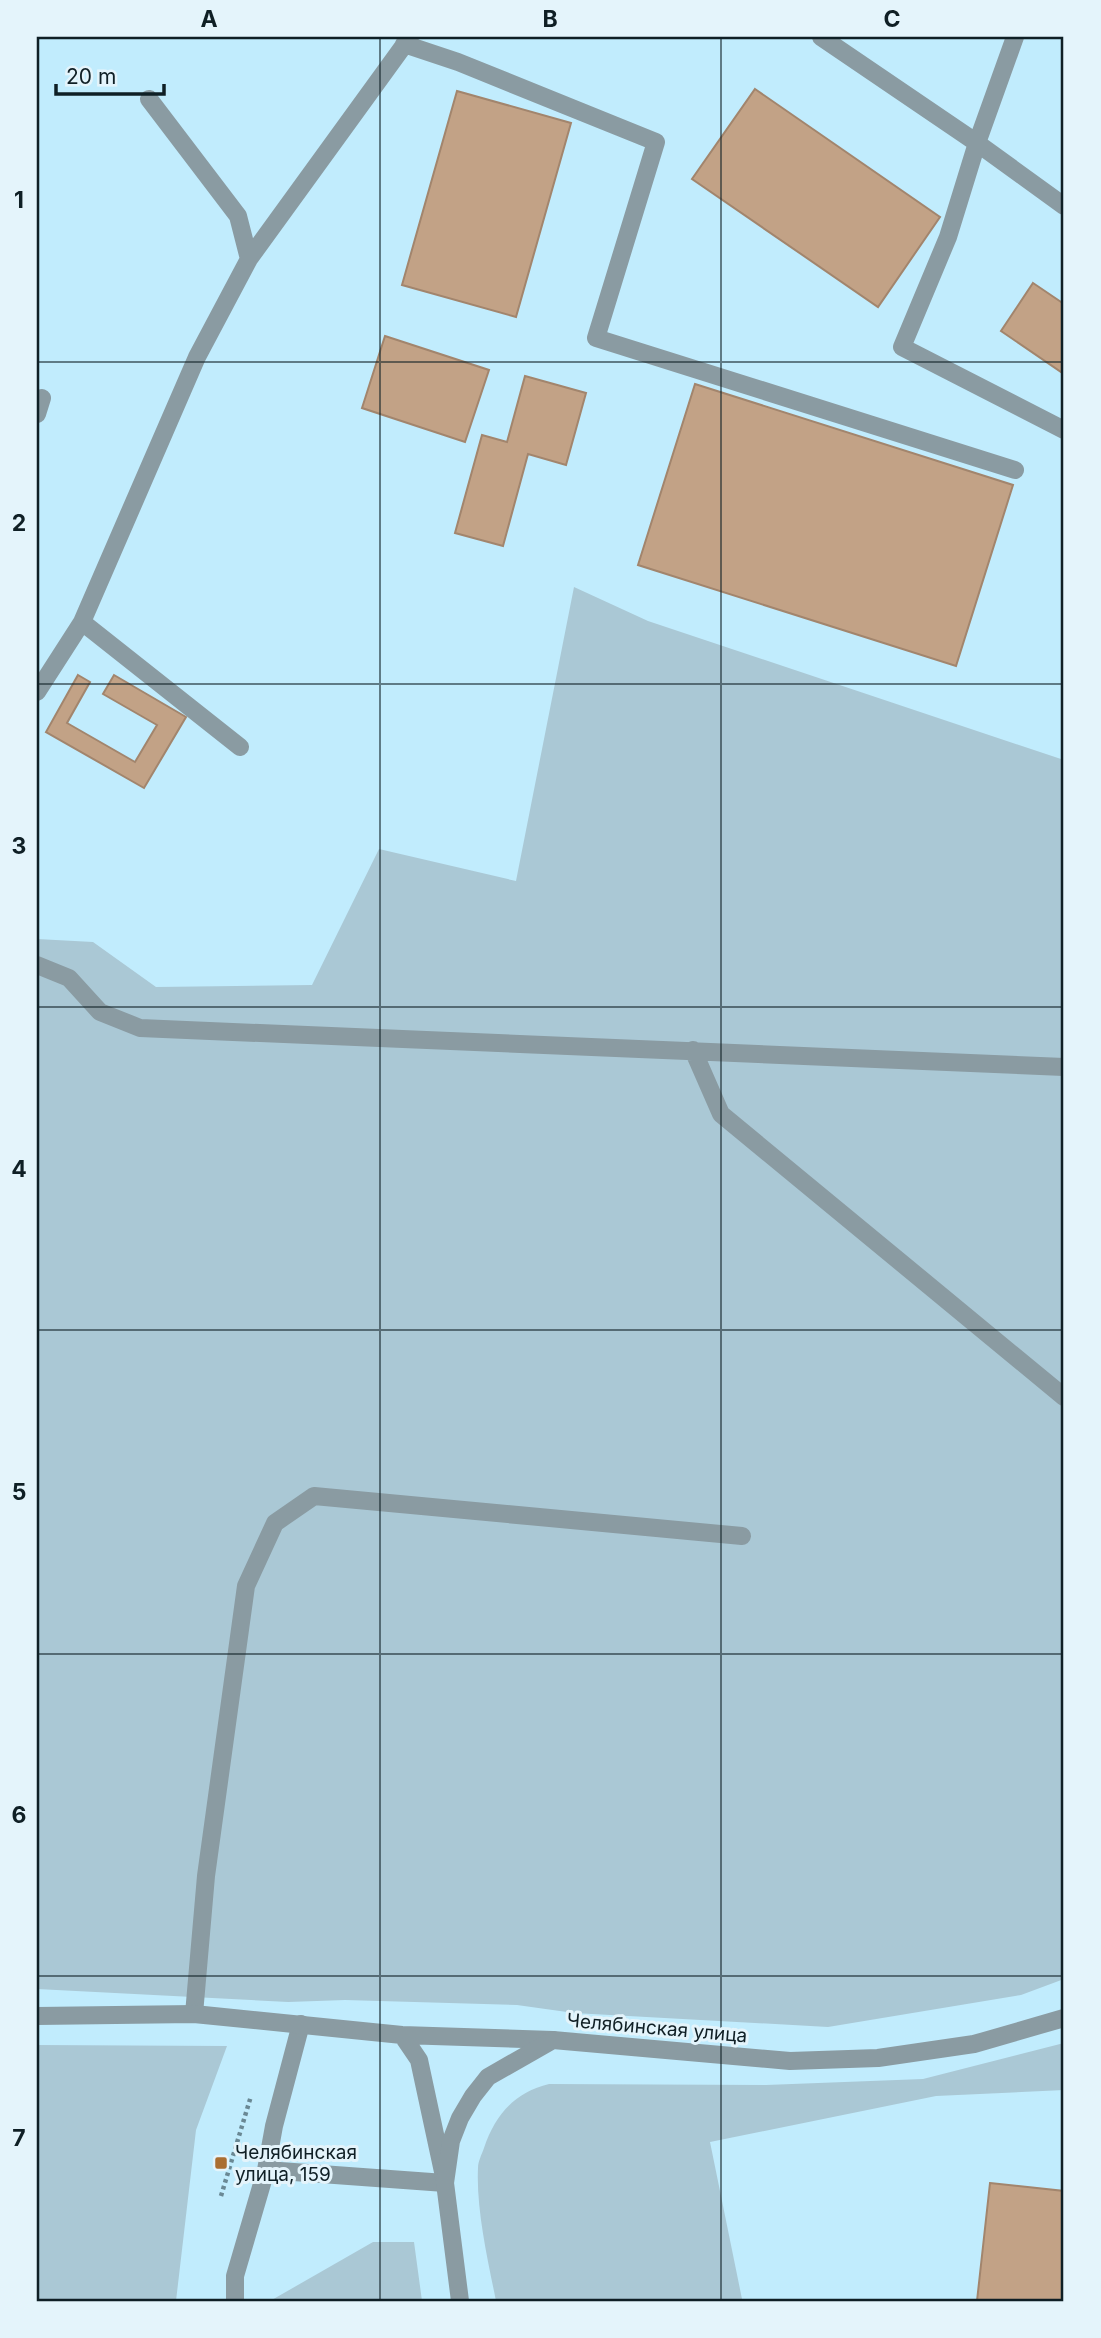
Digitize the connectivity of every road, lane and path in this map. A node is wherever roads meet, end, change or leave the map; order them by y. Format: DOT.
graph roads {
  1 [pos="821,37"];
  2 [pos="1014,37"];
  3 [pos="407,40"];
  4 [pos="149,99"];
  5 [pos="977,143"];
  6 [pos="1064,206"];
  7 [pos="249,259"];
  8 [pos="1064,430"];
  9 [pos="1015,470"];
  10 [pos="82,622"];
  11 [pos="37,692"];
  12 [pos="240,747"];
  13 [pos="37,965"];
  14 [pos="693,1050"];
  15 [pos="1064,1067"];
  16 [pos="1064,1397"];
  17 [pos="741,1536"];
  18 [pos="194,2014"];
  19 [pos="37,2016"];
  20 [pos="1064,2018"];
  21 [pos="301,2024"];
  22 [pos="402,2035"];
  23 [pos="553,2040"];
  24 [pos="254,2084"];
  25 [pos="266,2170"];
  26 [pos="445,2183"];
  27 [pos="221,2196"];
  28 [pos="235,2301"];
  29 [pos="460,2301"];
  1 -- 5 [label="street"];
  2 -- 5 [label="street"];
  3 -- 7 [label="street"];
  3 -- 9 [label="street"];
  4 -- 7 [label="street"];
  5 -- 6 [label="street"];
  5 -- 8 [label="street"];
  7 -- 10 [label="street"];
  10 -- 11 [label="street"];
  10 -- 12 [label="street"];
  13 -- 14 [label="street"];
  14 -- 15 [label="street"];
  14 -- 16 [label="street"];
  17 -- 18 [label="street"];
  18 -- 19 [label="street"];
  18 -- 21 [label="street"];
  20 -- 23 [label="street, Челябинская улица"];
  21 -- 22 [label="street"];
  21 -- 25 [label="street"];
  22 -- 23 [label="street"];
  22 -- 26 [label="street"];
  23 -- 26 [label="street, Челябинская улица"];
  24 -- 27 [label="path"];
  25 -- 26 [label="street"];
  25 -- 28 [label="street"];
  26 -- 29 [label="street, Челябинская улица"];
}
